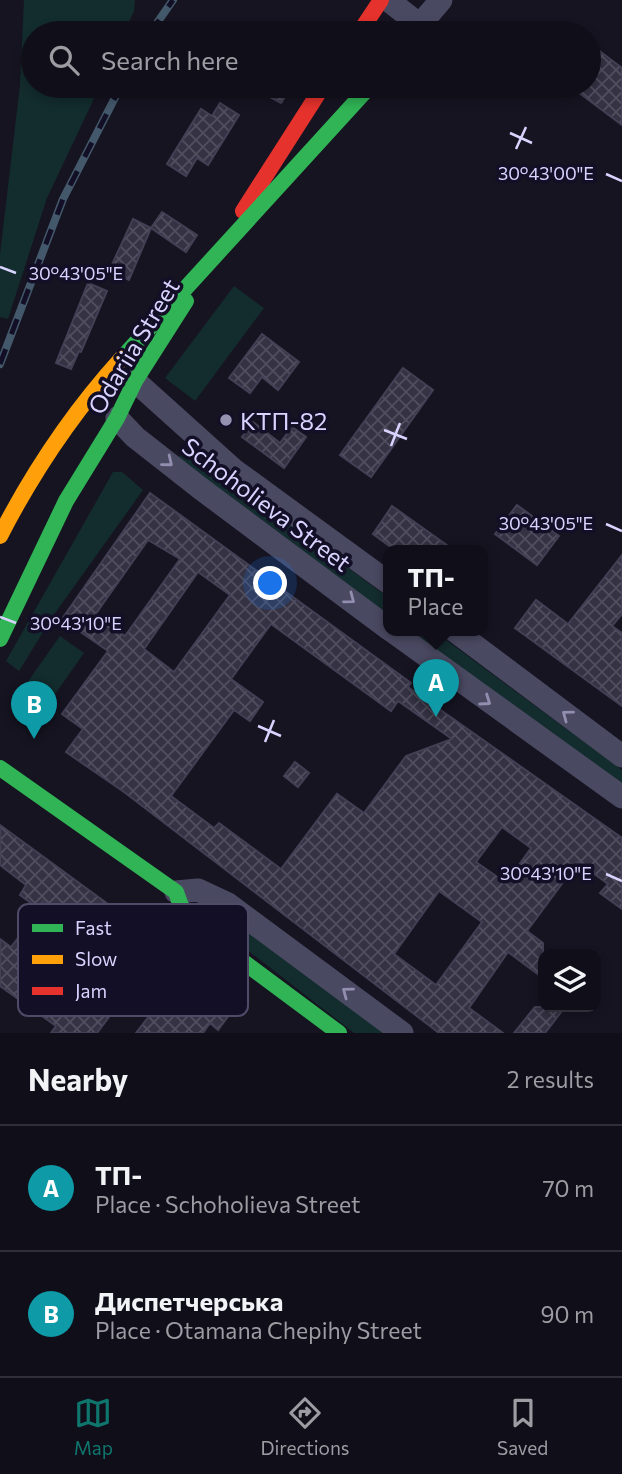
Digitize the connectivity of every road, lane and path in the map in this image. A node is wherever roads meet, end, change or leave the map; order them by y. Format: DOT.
graph roads {
  1 [pos="381,0"];
  2 [pos="388,0"];
  3 [pos="440,0"];
  4 [pos="367,21"];
  5 [pos="415,21"];
  6 [pos="423,21"];
  7 [pos="315,98"];
  8 [pos="359,98"];
  9 [pos="135,382"];
  10 [pos="117,418"];
  11 [pos="0,536"];
  12 [pos="383,579"];
  13 [pos="383,625"];
  14 [pos="398,636"];
  15 [pos="462,636"];
  16 [pos="0,639"];
  17 [pos="622,756"];
  18 [pos="0,768"];
  19 [pos="622,797"];
  20 [pos="176,892"];
  21 [pos="180,904"];
  22 [pos="228,904"];
  23 [pos="248,919"];
  24 [pos="248,965"];
  25 [pos="339,1033"];
  26 [pos="402,1033"];
  1 -- 4 [label="street"];
  2 -- 5 [label="street"];
  3 -- 6 [label="street, bridge"];
  7 -- 9 [label="street, Odariia Street"];
  8 -- 11 [label="street, bridge"];
  9 -- 10 [label="street, Odariia Street"];
  9 -- 12 [label="street, Schoholieva Street"];
  10 -- 13 [label="street, Schoholieva Street, one-way"];
  10 -- 16 [label="street, Odariia Street"];
  14 -- 19 [label="street, Schoholieva Street, one-way"];
  17 -- 15 [label="street, one-way"];
  18 -- 20 [label="street"];
  20 -- 21 [label="street"];
  22 -- 20 [label="street, one-way"];
  26 -- 23 [label="street, one-way"];
  24 -- 25 [label="street"];
}
